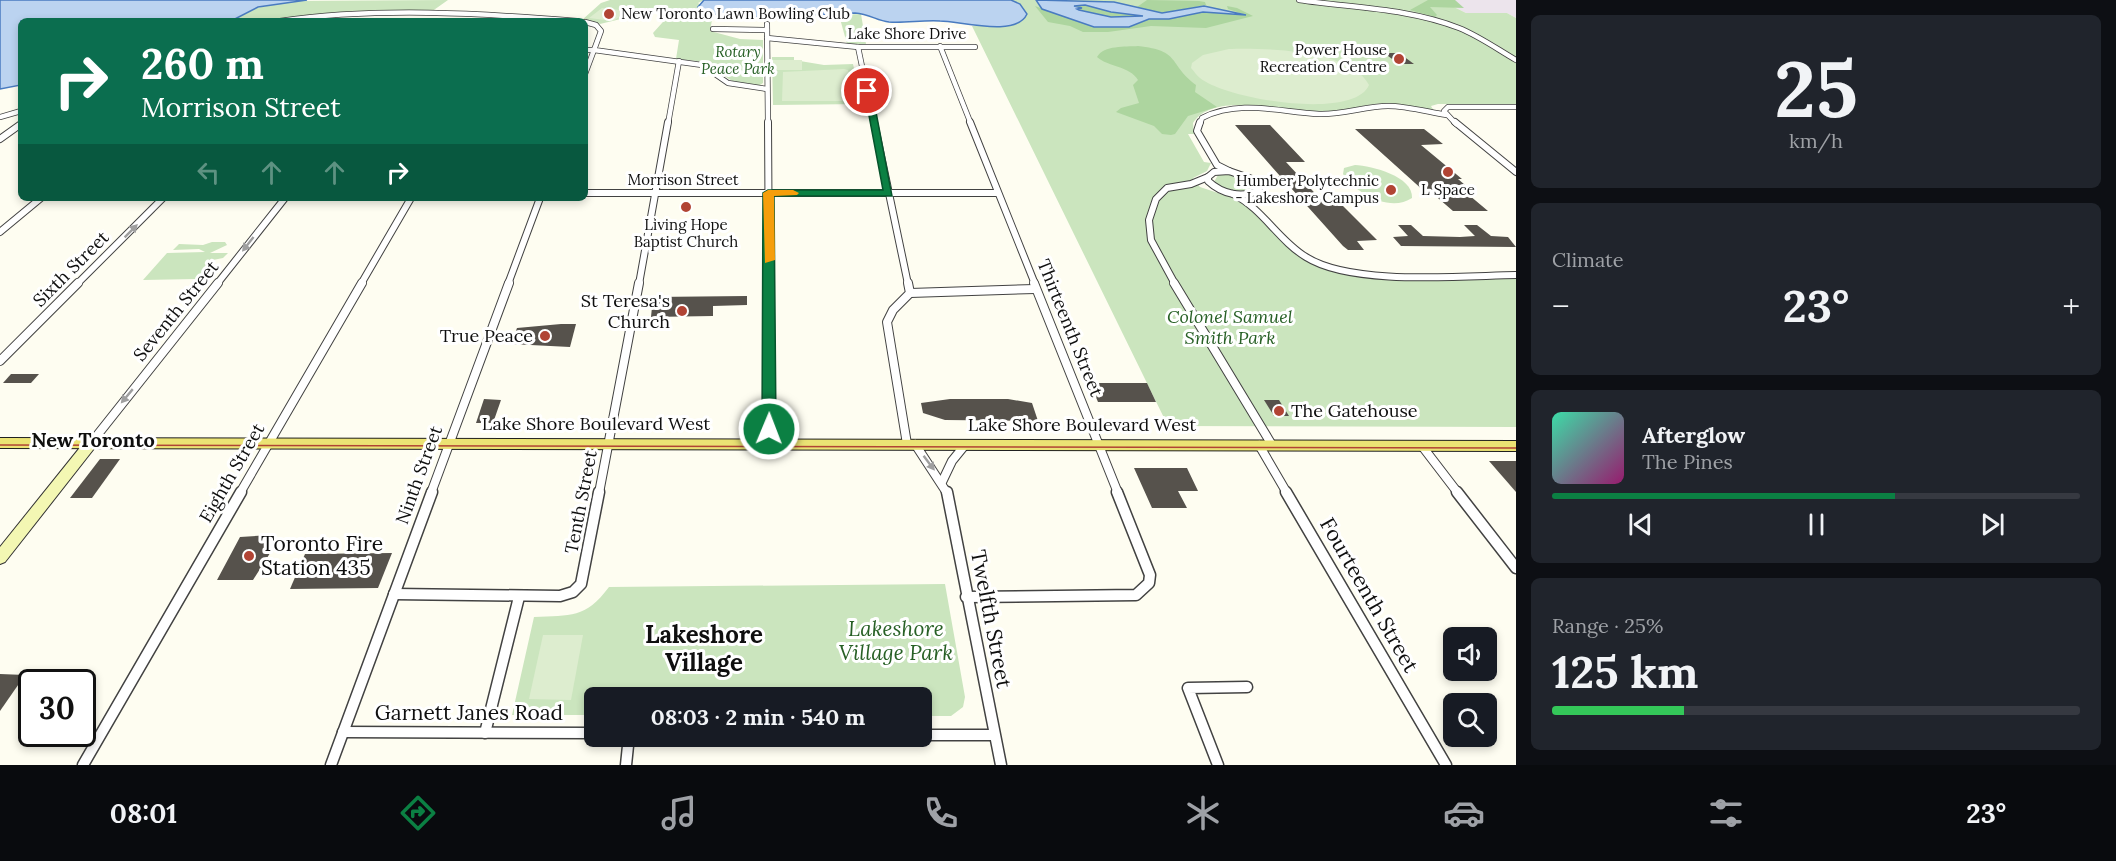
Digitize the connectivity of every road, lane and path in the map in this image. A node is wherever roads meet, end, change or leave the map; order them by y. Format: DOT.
graph roads {
  1 [pos="1299,0"];
  2 [pos="430,14"];
  3 [pos="345,15"];
  4 [pos="298,18"];
  5 [pos="342,18"];
  6 [pos="427,18"];
  7 [pos="538,18"];
  8 [pos="588,23"];
  9 [pos="713,30"];
  10 [pos="767,38"];
  11 [pos="858,46"];
  12 [pos="940,46"];
  13 [pos="975,46"];
  14 [pos="588,50"];
  15 [pos="594,50"];
  16 [pos="1516,60"];
  17 [pos="679,62"];
  18 [pos="588,66"];
  19 [pos="767,89"];
  20 [pos="1516,107"];
  21 [pos="18,112"];
  22 [pos="1447,115"];
  23 [pos="0,117"];
  24 [pos="18,126"];
  25 [pos="0,139"];
  26 [pos="1217,165"];
  27 [pos="1229,171"];
  28 [pos="1214,172"];
  29 [pos="1516,172"];
  30 [pos="1208,177"];
  31 [pos="1191,184"];
  32 [pos="1217,189"];
  33 [pos="588,193"];
  34 [pos="655,193"];
  35 [pos="768,193"];
  36 [pos="889,193"];
  37 [pos="997,193"];
  38 [pos="1248,198"];
  39 [pos="37,201"];
  40 [pos="160,201"];
  41 [pos="283,201"];
  42 [pos="409,201"];
  43 [pos="539,201"];
  44 [pos="0,232"];
  45 [pos="1516,275"];
  46 [pos="1035,289"];
  47 [pos="910,292"];
  48 [pos="0,361"];
  49 [pos="0,443"];
  50 [pos="91,443"];
  51 [pos="268,443"];
  52 [pos="451,443"];
  53 [pos="608,444"];
  54 [pos="770,444"];
  55 [pos="911,444"];
  56 [pos="965,445"];
  57 [pos="1099,445"];
  58 [pos="1265,445"];
  59 [pos="1422,446"];
  60 [pos="1516,446"];
  61 [pos="942,482"];
  62 [pos="0,558"];
  63 [pos="1516,568"];
  64 [pos="394,594"];
  65 [pos="519,597"];
  66 [pos="966,597"];
  67 [pos="1247,687"];
  68 [pos="343,732"];
  69 [pos="485,733"];
  70 [pos="584,733"];
  71 [pos="932,735"];
  72 [pos="994,735"];
  73 [pos="628,747"];
  74 [pos="83,765"];
  75 [pos="331,765"];
  76 [pos="626,765"];
  77 [pos="1001,765"];
  78 [pos="1218,765"];
  79 [pos="1446,765"];
  1 -- 16 [label="street"];
  2 -- 3 [label="street"];
  2 -- 6 [label="street"];
  2 -- 7 [label="street"];
  3 -- 4 [label="street"];
  3 -- 5 [label="street"];
  8 -- 15 [label="street"];
  9 -- 10 [label="street"];
  10 -- 11 [label="street, Lake Shore Drive"];
  10 -- 19 [label="street"];
  11 -- 12 [label="street, Lake Shore Drive"];
  11 -- 36 [label="street"];
  12 -- 13 [label="street, Lake Shore Drive"];
  12 -- 37 [label="street, Thirteenth Street"];
  14 -- 15 [label="street"];
  15 -- 17 [label="street"];
  15 -- 18 [label="street"];
  17 -- 19 [label="street"];
  17 -- 34 [label="street, Tenth Street"];
  19 -- 35 [label="street"];
  20 -- 22 [label="street"];
  21 -- 23 [label="street"];
  22 -- 26 [label="street"];
  22 -- 29 [label="street"];
  24 -- 25 [label="street"];
  26 -- 27 [label="street"];
  26 -- 28 [label="street"];
  27 -- 28 [label="street"];
  27 -- 38 [label="street"];
  28 -- 30 [label="street, Fourteenth Street"];
  30 -- 31 [label="street, Fourteenth Street"];
  30 -- 32 [label="street"];
  31 -- 32 [label="street"];
  31 -- 58 [label="street, Fourteenth Street"];
  32 -- 38 [label="street"];
  33 -- 34 [label="street, Morrison Street"];
  34 -- 35 [label="street, Morrison Street"];
  34 -- 53 [label="street, Tenth Street"];
  35 -- 36 [label="street, Morrison Street"];
  35 -- 54 [label="street"];
  36 -- 37 [label="street, Morrison Street"];
  36 -- 47 [label="street"];
  37 -- 46 [label="street, Thirteenth Street"];
  38 -- 45 [label="street"];
  39 -- 44 [label="street"];
  48 -- 40 [label="street, Sixth Street, one-way"];
  41 -- 50 [label="street, Seventh Street, one-way"];
  42 -- 51 [label="street, Eighth Street"];
  43 -- 52 [label="street, Ninth Street"];
  46 -- 47 [label="street"];
  46 -- 57 [label="street, Thirteenth Street"];
  47 -- 55 [label="street, Twelfth Street"];
  49 -- 50 [label="main road, Lake Shore Boulevard West"];
  50 -- 51 [label="main road, Lake Shore Boulevard West"];
  50 -- 62 [label="main road"];
  51 -- 52 [label="main road, Lake Shore Boulevard West"];
  51 -- 74 [label="street, Eighth Street"];
  52 -- 53 [label="main road, Lake Shore Boulevard West"];
  52 -- 64 [label="street, Ninth Street"];
  53 -- 54 [label="main road, Lake Shore Boulevard West"];
  53 -- 65 [label="street, Tenth Street"];
  54 -- 55 [label="main road, Lake Shore Boulevard West"];
  55 -- 56 [label="main road, Lake Shore Boulevard West"];
  55 -- 61 [label="street, Twelfth Street, one-way"];
  56 -- 57 [label="main road, Lake Shore Boulevard West"];
  56 -- 61 [label="street"];
  57 -- 58 [label="main road, Lake Shore Boulevard West"];
  57 -- 66 [label="street, Thirteenth Street"];
  58 -- 59 [label="main road, Lake Shore Boulevard West"];
  58 -- 79 [label="street, Fourteenth Street"];
  59 -- 60 [label="main road, Lake Shore Boulevard West"];
  59 -- 63 [label="street"];
  61 -- 66 [label="street, Twelfth Street"];
  64 -- 65 [label="street, Tenth Street"];
  64 -- 68 [label="street, Ninth Street"];
  65 -- 69 [label="street"];
  66 -- 72 [label="street, Twelfth Street"];
  67 -- 78 [label="street"];
  68 -- 69 [label="street, Garnett Janes Road"];
  68 -- 75 [label="street, Ninth Street"];
  69 -- 70 [label="street, Garnett Janes Road"];
  71 -- 72 [label="street"];
  72 -- 77 [label="street, Twelfth Street"];
  73 -- 76 [label="street"];
}
